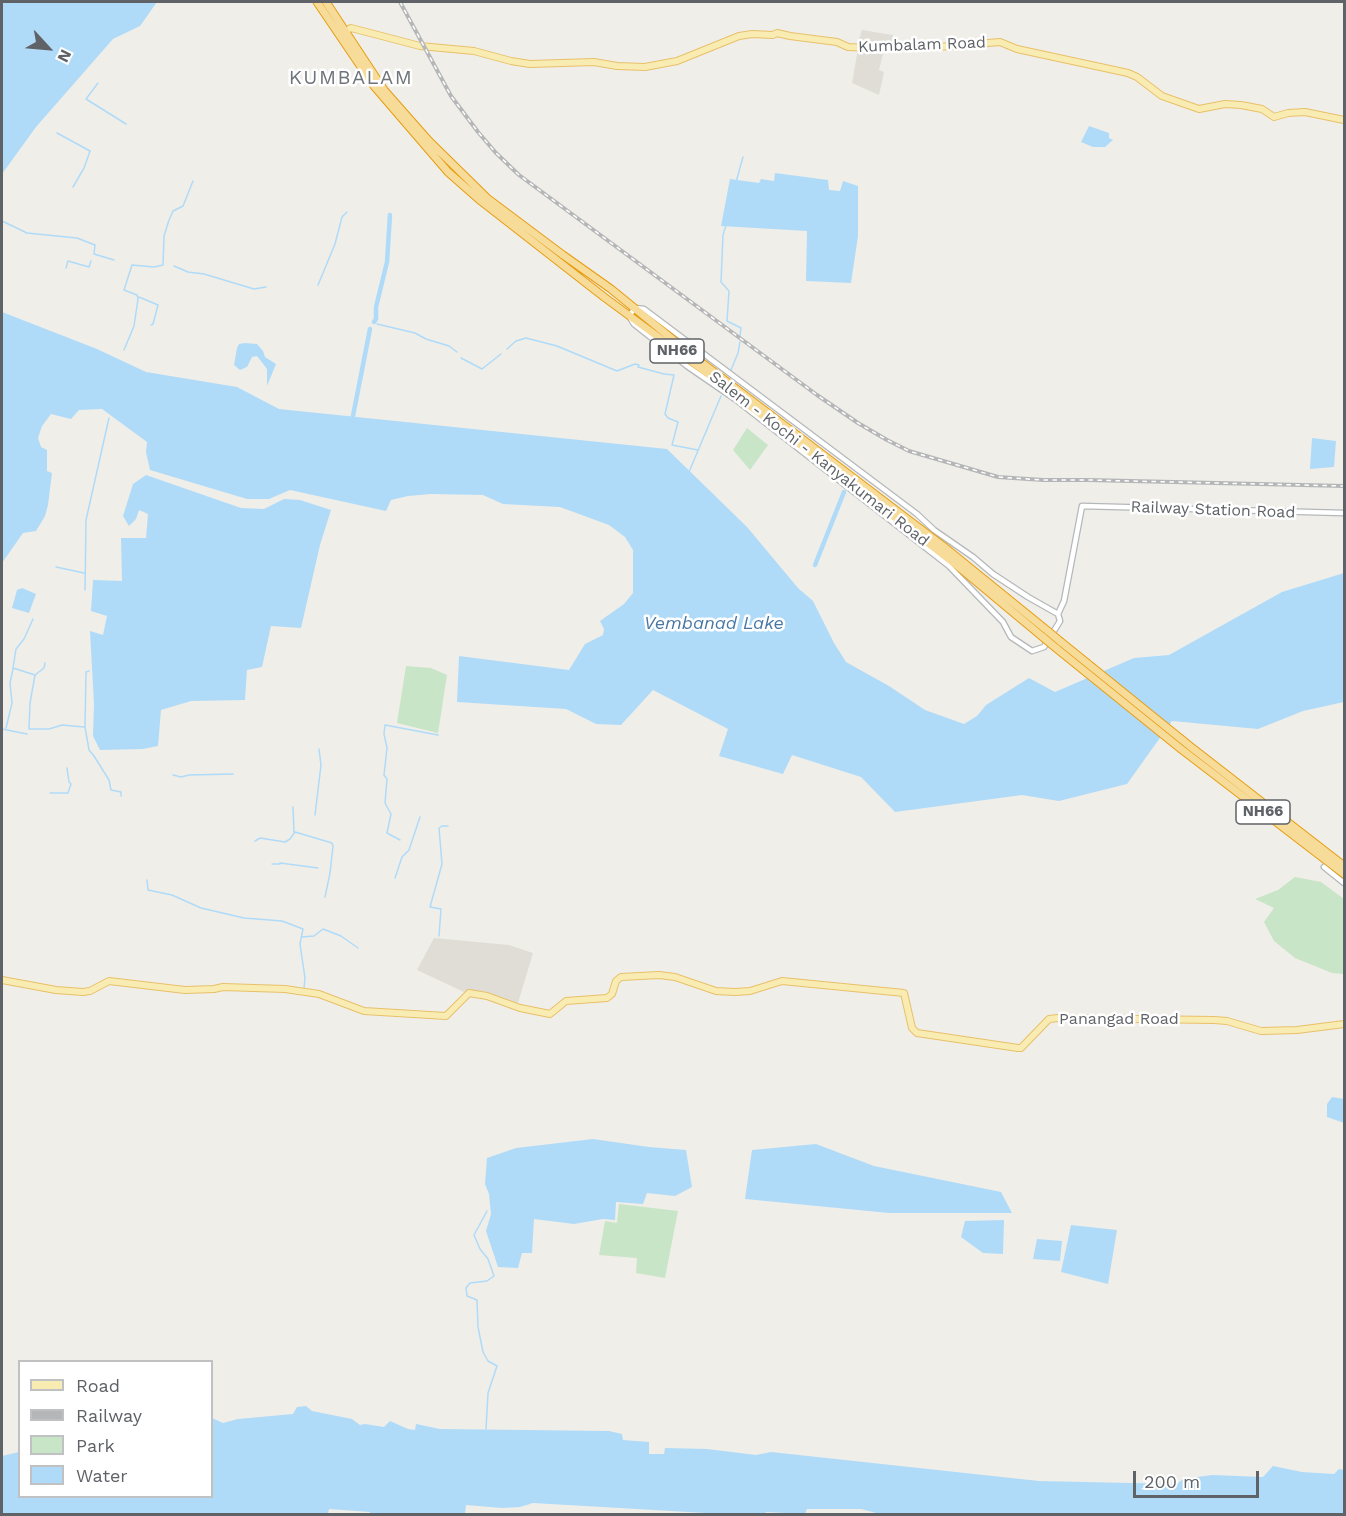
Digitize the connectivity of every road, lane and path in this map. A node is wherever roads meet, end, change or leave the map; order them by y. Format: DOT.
graph roads {
  1 [pos="317,2"];
  2 [pos="326,2"];
  3 [pos="348,30"];
  4 [pos="1344,120"];
  5 [pos="635,309"];
  6 [pos="629,316"];
  7 [pos="898,501"];
  8 [pos="893,508"];
  9 [pos="1344,513"];
  10 [pos="1058,614"];
  11 [pos="1049,633"];
  12 [pos="1059,645"];
  13 [pos="1344,866"];
  14 [pos="1324,867"];
  15 [pos="1344,874"];
  16 [pos="1344,883"];
  17 [pos="2,980"];
  18 [pos="1344,1024"];
  1 -- 6 [label="highway, Salem - Kochi - Kanyakumari Road / NH66"];
  2 -- 3 [label="highway, Salem - Kochi - Kanyakumari Road / NH66"];
  3 -- 4 [label="main road, Kumbalam Road"];
  3 -- 5 [label="highway, Salem - Kochi - Kanyakumari Road / NH66"];
  5 -- 6 [label="street"];
  5 -- 7 [label="street"];
  5 -- 8 [label="highway, Salem - Kochi - Kanyakumari Road / NH66"];
  6 -- 11 [label="highway, Salem - Kochi - Kanyakumari Road / NH66"];
  6 -- 11 [label="street"];
  7 -- 8 [label="highway"];
  7 -- 10 [label="street"];
  8 -- 11 [label="highway, Salem - Kochi - Kanyakumari Road / NH66"];
  9 -- 10 [label="street, Railway Station Road"];
  10 -- 11 [label="street"];
  11 -- 12 [label="highway, NH66, bridge"];
  12 -- 13 [label="highway, NH66"];
  12 -- 15 [label="highway, NH66"];
  14 -- 16 [label="street"];
  17 -- 18 [label="main road, Panangad Road"];
}
